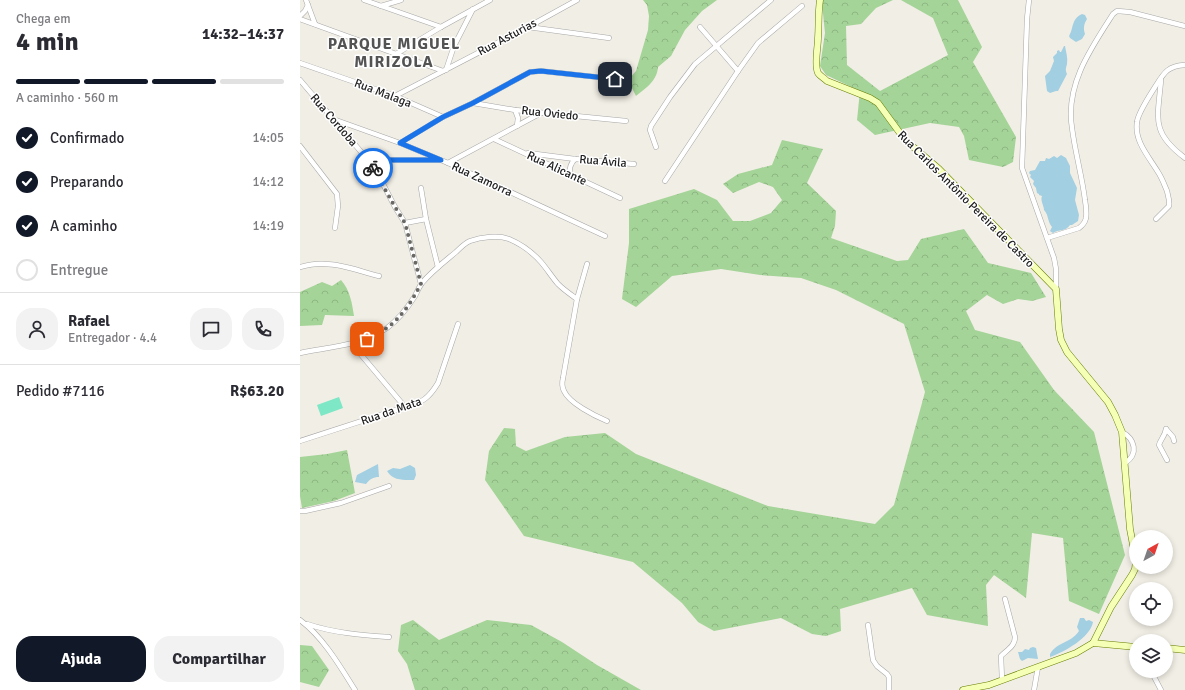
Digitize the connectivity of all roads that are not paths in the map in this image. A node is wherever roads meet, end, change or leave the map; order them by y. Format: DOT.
graph roads {
  1 [pos="306,0"];
  2 [pos="364,0"];
  3 [pos="401,0"];
  4 [pos="490,0"];
  5 [pos="577,0"];
  6 [pos="771,0"];
  7 [pos="820,0"];
  8 [pos="1029,0"];
  9 [pos="392,1"];
  10 [pos="308,6"];
  11 [pos="381,6"];
  12 [pos="802,6"];
  13 [pos="473,9"];
  14 [pos="300,16"];
  15 [pos="300,19"];
  16 [pos="315,24"];
  17 [pos="1185,26"];
  18 [pos="441,27"];
  19 [pos="528,27"];
  20 [pos="700,27"];
  21 [pos="609,38"];
  22 [pos="717,46"];
  23 [pos="396,54"];
  24 [pos="300,63"];
  25 [pos="1185,65"];
  26 [pos="445,71"];
  27 [pos="738,71"];
  28 [pos="1161,78"];
  29 [pos="615,79"];
  30 [pos="300,80"];
  31 [pos="395,96"];
  32 [pos="473,103"];
  33 [pos="514,110"];
  34 [pos="542,113"];
  35 [pos="443,117"];
  36 [pos="333,119"];
  37 [pos="626,121"];
  38 [pos="517,126"];
  39 [pos="494,139"];
  40 [pos="400,143"];
  41 [pos="300,146"];
  42 [pos="656,147"];
  43 [pos="524,152"];
  44 [pos="1185,158"];
  45 [pos="575,159"];
  46 [pos="368,160"];
  47 [pos="441,160"];
  48 [pos="448,163"];
  49 [pos="634,164"];
  50 [pos="570,174"];
  51 [pos="665,181"];
  52 [pos="422,188"];
  53 [pos="620,198"];
  54 [pos="426,219"];
  55 [pos="1156,219"];
  56 [pos="405,223"];
  57 [pos="335,228"];
  58 [pos="605,236"];
  59 [pos="1047,238"];
  60 [pos="587,264"];
  61 [pos="300,267"];
  62 [pos="438,267"];
  63 [pos="379,276"];
  64 [pos="421,284"];
  65 [pos="1056,289"];
  66 [pos="577,299"];
  67 [pos="458,324"];
  68 [pos="352,344"];
  69 [pos="300,354"];
  70 [pos="405,407"];
  71 [pos="607,421"];
  72 [pos="1122,432"];
  73 [pos="300,441"];
  74 [pos="1174,441"];
  75 [pos="1167,460"];
  76 [pos="1125,463"];
  77 [pos="389,486"];
  78 [pos="300,511"];
  79 [pos="1005,598"];
  80 [pos="300,620"];
  81 [pos="305,624"];
  82 [pos="868,626"];
  83 [pos="389,637"];
  84 [pos="1093,644"];
  85 [pos="1129,647"];
  86 [pos="1173,649"];
  87 [pos="1185,650"];
  88 [pos="1038,667"];
  89 [pos="1155,678"];
  90 [pos="1002,680"];
  91 [pos="355,690"];
  92 [pos="889,690"];
  93 [pos="962,690"];
  94 [pos="1034,690"];
  95 [pos="1161,690"];
  1 -- 10 [label="street"];
  2 -- 11 [label="street"];
  3 -- 9 [label="street"];
  4 -- 13 [label="street"];
  5 -- 19 [label="street, Rua Asturias"];
  6 -- 22 [label="street"];
  7 -- 65 [label="street, Rua Carlos Antônio Pereira de Castro"];
  8 -- 59 [label="street"];
  9 -- 11 [label="street"];
  10 -- 14 [label="street"];
  10 -- 16 [label="street"];
  11 -- 18 [label="street"];
  12 -- 27 [label="street"];
  13 -- 18 [label="street"];
  13 -- 26 [label="street"];
  15 -- 16 [label="street"];
  16 -- 23 [label="street"];
  17 -- 59 [label="street"];
  18 -- 23 [label="street"];
  19 -- 21 [label="street"];
  19 -- 26 [label="street, Rua Asturias"];
  20 -- 22 [label="street"];
  22 -- 27 [label="street"];
  22 -- 42 [label="street"];
  23 -- 26 [label="street"];
  24 -- 31 [label="street, Rua Malaga"];
  25 -- 28 [label="street"];
  26 -- 31 [label="street, Rua Asturias"];
  27 -- 51 [label="street"];
  28 -- 44 [label="street"];
  28 -- 55 [label="street"];
  29 -- 32 [label="street"];
  30 -- 36 [label="street, Rua Cordoba"];
  31 -- 35 [label="street, Rua Malaga"];
  32 -- 33 [label="street, Rua Oviedo"];
  32 -- 35 [label="street"];
  33 -- 34 [label="street, Rua Oviedo"];
  33 -- 38 [label="street"];
  34 -- 37 [label="street, Rua Oviedo"];
  34 -- 38 [label="street"];
  35 -- 40 [label="street"];
  36 -- 40 [label="street, Rua Zamorra"];
  36 -- 46 [label="street, Rua Cordoba"];
  38 -- 39 [label="street"];
  39 -- 43 [label="street, Rua Alicante"];
  39 -- 48 [label="street"];
  40 -- 47 [label="street, Rua Zamorra"];
  41 -- 57 [label="street"];
  43 -- 45 [label="street, Rua Ávila"];
  43 -- 50 [label="street, Rua Alicante"];
  45 -- 49 [label="street, Rua Ávila"];
  45 -- 50 [label="street"];
  46 -- 47 [label="street"];
  46 -- 56 [label="street, Rua Cordoba"];
  47 -- 48 [label="street, Rua Zamorra"];
  48 -- 58 [label="street, Rua Zamorra"];
  50 -- 53 [label="street, Rua Alicante"];
  52 -- 54 [label="street"];
  54 -- 56 [label="street"];
  54 -- 62 [label="street"];
  56 -- 64 [label="street, Rua Cordoba"];
  59 -- 65 [label="street"];
  60 -- 66 [label="street"];
  61 -- 63 [label="street"];
  62 -- 64 [label="street"];
  62 -- 66 [label="street"];
  64 -- 68 [label="street"];
  65 -- 72 [label="street"];
  66 -- 71 [label="street"];
  67 -- 70 [label="street, Rua da Mata"];
  68 -- 69 [label="street"];
  68 -- 70 [label="street"];
  70 -- 73 [label="street, Rua da Mata"];
  72 -- 76 [label="street"];
  72 -- 76 [label="street"];
  74 -- 75 [label="street"];
  76 -- 84 [label="street"];
  77 -- 78 [label="street"];
  79 -- 90 [label="street"];
  80 -- 81 [label="street"];
  81 -- 83 [label="street"];
  81 -- 91 [label="street"];
  82 -- 92 [label="street"];
  84 -- 85 [label="street"];
  84 -- 88 [label="street"];
  86 -- 87 [label="street"];
  88 -- 90 [label="street"];
  88 -- 94 [label="street"];
  89 -- 95 [label="street"];
  90 -- 93 [label="street"];
}
